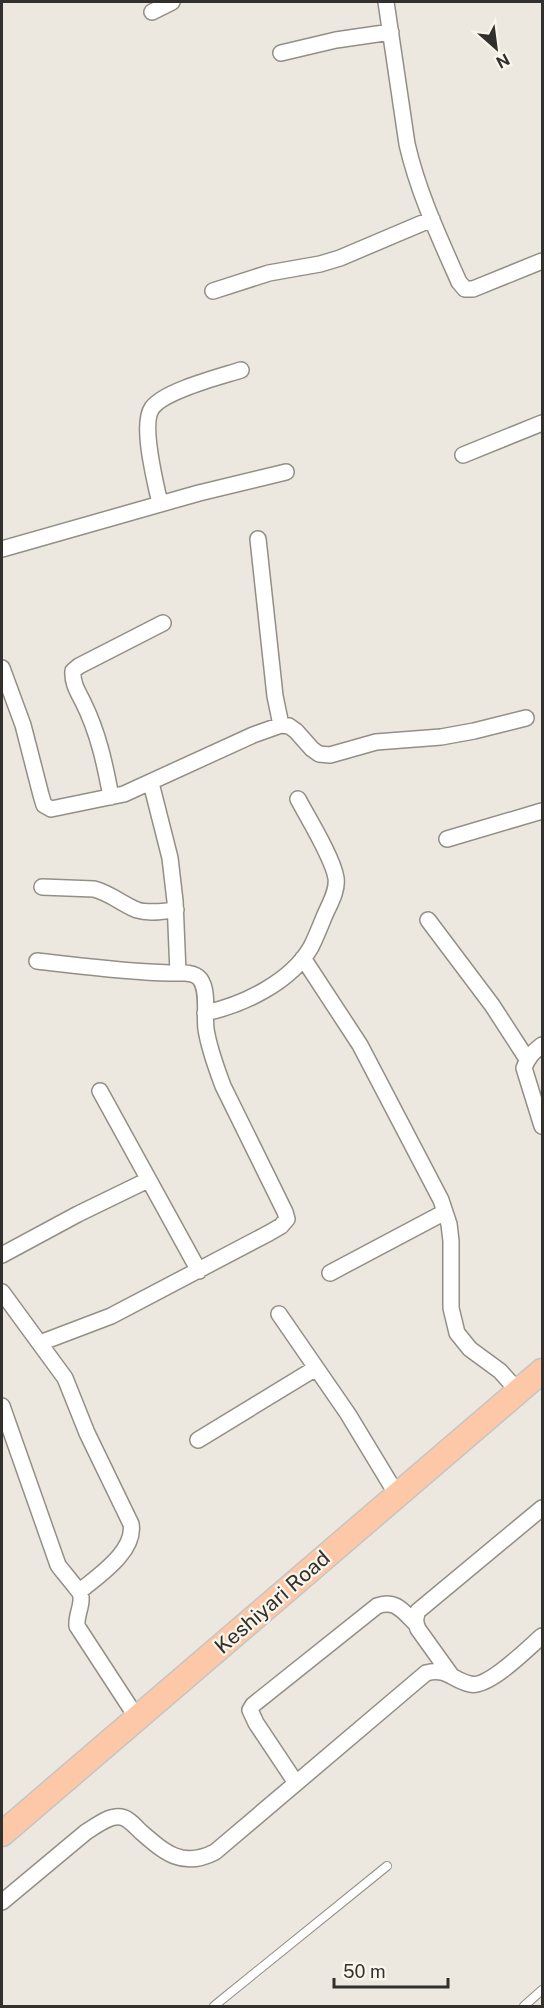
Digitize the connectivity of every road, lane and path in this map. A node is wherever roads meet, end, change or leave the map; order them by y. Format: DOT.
graph roads {
  1 [pos="172,2"];
  2 [pos="386,2"];
  3 [pos="152,12"];
  4 [pos="391,32"];
  5 [pos="281,53"];
  6 [pos="432,219"];
  7 [pos="543,261"];
  8 [pos="213,291"];
  9 [pos="241,370"];
  10 [pos="543,423"];
  11 [pos="463,455"];
  12 [pos="286,472"];
  13 [pos="160,504"];
  14 [pos="258,539"];
  15 [pos="2,549"];
  16 [pos="163,623"];
  17 [pos="2,668"];
  18 [pos="526,718"];
  19 [pos="281,725"];
  20 [pos="151,783"];
  21 [pos="111,797"];
  22 [pos="298,799"];
  23 [pos="543,811"];
  24 [pos="447,839"];
  25 [pos="42,887"];
  26 [pos="176,910"];
  27 [pos="428,920"];
  28 [pos="303,958"];
  29 [pos="37,961"];
  30 [pos="178,973"];
  31 [pos="205,1013"];
  32 [pos="543,1045"];
  33 [pos="527,1059"];
  34 [pos="100,1091"];
  35 [pos="543,1126"];
  36 [pos="148,1180"];
  37 [pos="445,1212"];
  38 [pos="2,1256"];
  39 [pos="199,1271"];
  40 [pos="330,1274"];
  41 [pos="2,1292"];
  42 [pos="279,1314"];
  43 [pos="40,1343"];
  44 [pos="316,1368"];
  45 [pos="543,1371"];
  46 [pos="518,1391"];
  47 [pos="2,1406"];
  48 [pos="198,1440"];
  49 [pos="397,1495"];
  50 [pos="543,1508"];
  51 [pos="80,1591"];
  52 [pos="415,1623"];
  53 [pos="543,1636"];
  54 [pos="451,1675"];
  55 [pos="137,1718"];
  56 [pos="296,1783"];
  57 [pos="2,1834"];
  58 [pos="387,1866"];
  59 [pos="2,1902"];
  60 [pos="543,1990"];
  61 [pos="214,2007"];
  62 [pos="524,2007"];
  1 -- 3 [label="street"];
  2 -- 4 [label="street"];
  4 -- 5 [label="street"];
  4 -- 6 [label="street"];
  6 -- 7 [label="street"];
  6 -- 8 [label="street"];
  9 -- 13 [label="street"];
  10 -- 11 [label="street"];
  12 -- 13 [label="street"];
  13 -- 15 [label="street"];
  14 -- 19 [label="street"];
  16 -- 21 [label="street"];
  17 -- 21 [label="street"];
  18 -- 19 [label="street"];
  19 -- 20 [label="street"];
  20 -- 21 [label="street"];
  20 -- 26 [label="street"];
  22 -- 28 [label="street"];
  23 -- 24 [label="street"];
  25 -- 26 [label="street"];
  26 -- 30 [label="street"];
  27 -- 33 [label="street"];
  28 -- 31 [label="street"];
  28 -- 37 [label="street"];
  29 -- 30 [label="street"];
  30 -- 31 [label="street"];
  31 -- 39 [label="street"];
  32 -- 33 [label="street"];
  33 -- 35 [label="street"];
  34 -- 36 [label="street"];
  36 -- 38 [label="street"];
  36 -- 39 [label="street"];
  37 -- 40 [label="street"];
  37 -- 46 [label="street"];
  39 -- 43 [label="street"];
  41 -- 43 [label="street"];
  42 -- 44 [label="street"];
  43 -- 51 [label="street"];
  44 -- 48 [label="street"];
  44 -- 49 [label="street"];
  45 -- 46 [label="main road, Keshiyari Road"];
  46 -- 49 [label="main road, Keshiyari Road"];
  47 -- 51 [label="street"];
  49 -- 55 [label="main road, Keshiyari Road"];
  50 -- 52 [label="street"];
  51 -- 55 [label="street"];
  52 -- 54 [label="street"];
  52 -- 56 [label="street"];
  53 -- 54 [label="street"];
  54 -- 56 [label="street"];
  55 -- 57 [label="main road, Keshiyari Road"];
  56 -- 59 [label="street"];
  58 -- 61 [label="lane"];
  60 -- 62 [label="lane"];
}
